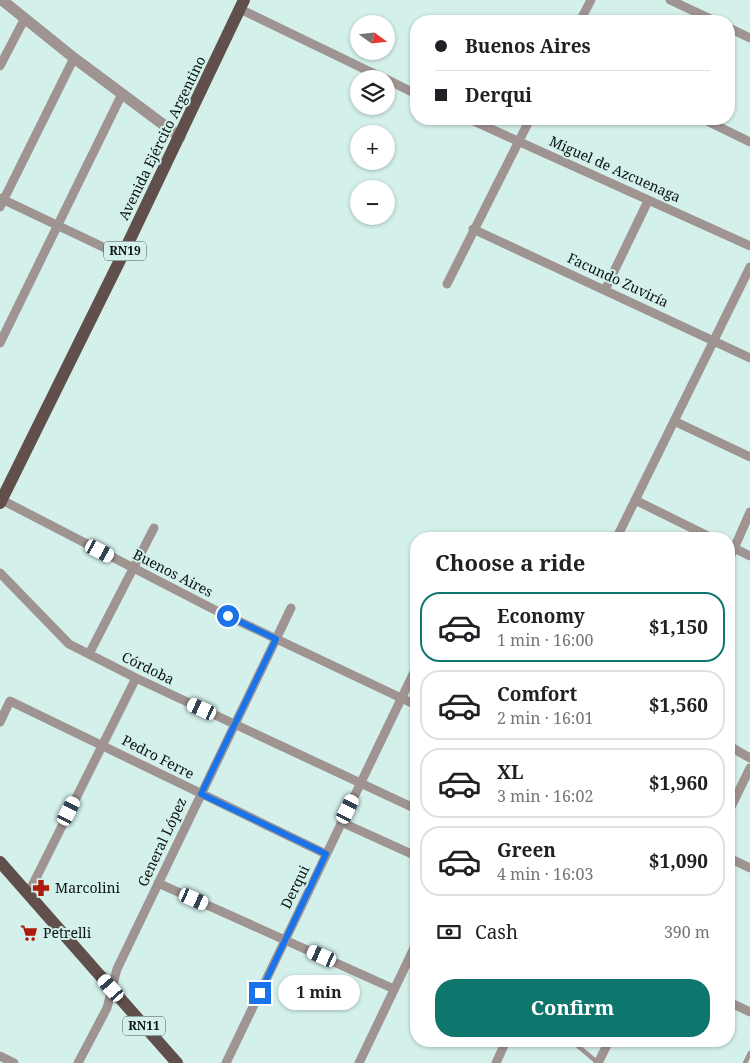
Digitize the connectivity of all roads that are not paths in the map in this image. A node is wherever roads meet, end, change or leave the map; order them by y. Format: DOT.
graph roads {
  1 [pos="2,0"];
  2 [pos="591,0"];
  3 [pos="670,0"];
  4 [pos="242,5"];
  5 [pos="583,15"];
  6 [pos="702,15"];
  7 [pos="24,18"];
  8 [pos="735,31"];
  9 [pos="750,38"];
  10 [pos="74,58"];
  11 [pos="0,66"];
  12 [pos="368,70"];
  13 [pos="395,84"];
  14 [pos="410,91"];
  15 [pos="122,94"];
  16 [pos="482,125"];
  17 [pos="527,125"];
  18 [pos="715,125"];
  19 [pos="180,137"];
  20 [pos="518,142"];
  21 [pos="750,142"];
  22 [pos="648,201"];
  23 [pos="1,202"];
  24 [pos="58,227"];
  25 [pos="473,229"];
  26 [pos="750,246"];
  27 [pos="122,256"];
  28 [pos="750,267"];
  29 [pos="447,284"];
  30 [pos="605,290"];
  31 [pos="714,340"];
  32 [pos="0,344"];
  33 [pos="750,358"];
  34 [pos="674,421"];
  35 [pos="750,457"];
  36 [pos="1,500"];
  37 [pos="635,500"];
  38 [pos="750,512"];
  39 [pos="154,528"];
  40 [pos="619,532"];
  41 [pos="700,532"];
  42 [pos="735,541"];
  43 [pos="735,548"];
  44 [pos="750,556"];
  45 [pos="132,568"];
  46 [pos="0,573"];
  47 [pos="291,608"];
  48 [pos="276,639"];
  49 [pos="89,654"];
  50 [pos="136,678"];
  51 [pos="410,680"];
  52 [pos="401,698"];
  53 [pos="410,702"];
  54 [pos="0,722"];
  55 [pos="235,724"];
  56 [pos="102,744"];
  57 [pos="735,749"];
  58 [pos="750,758"];
  59 [pos="750,768"];
  60 [pos="361,782"];
  61 [pos="201,794"];
  62 [pos="735,799"];
  63 [pos="410,806"];
  64 [pos="341,822"];
  65 [pos="410,853"];
  66 [pos="326,854"];
  67 [pos="735,861"];
  68 [pos="1,866"];
  69 [pos="750,868"];
  70 [pos="158,883"];
  71 [pos="28,894"];
  72 [pos="285,940"];
  73 [pos="410,956"];
  74 [pos="111,988"];
  75 [pos="394,989"];
  76 [pos="735,1005"];
  77 [pos="750,1011"];
  78 [pos="503,1047"];
  79 [pos="579,1047"];
  80 [pos="607,1047"];
  81 [pos="750,1053"];
  82 [pos="0,1056"];
  83 [pos="14,1063"];
  84 [pos="78,1063"];
  85 [pos="176,1063"];
  86 [pos="226,1063"];
  87 [pos="359,1063"];
  88 [pos="496,1063"];
  89 [pos="598,1063"];
  90 [pos="745,1063"];
  1 -- 7 [label="street"];
  2 -- 5 [label="street"];
  3 -- 6 [label="street"];
  4 -- 12 [label="street"];
  4 -- 19 [label="main road, Avenida Ejército Argentino / RN19"];
  7 -- 10 [label="street"];
  7 -- 11 [label="street"];
  8 -- 9 [label="street"];
  10 -- 15 [label="street"];
  10 -- 23 [label="street"];
  13 -- 14 [label="street"];
  15 -- 19 [label="street"];
  15 -- 24 [label="street"];
  16 -- 20 [label="street, Miguel de Azcuenaga"];
  17 -- 20 [label="street"];
  18 -- 21 [label="street"];
  19 -- 27 [label="main road, Avenida Ejército Argentino / RN19"];
  20 -- 22 [label="street, Miguel de Azcuenaga"];
  20 -- 25 [label="street"];
  22 -- 26 [label="street, Miguel de Azcuenaga"];
  22 -- 30 [label="street"];
  23 -- 24 [label="street"];
  24 -- 27 [label="street"];
  24 -- 32 [label="street"];
  25 -- 29 [label="street"];
  25 -- 30 [label="street, Facundo Zuviría"];
  27 -- 36 [label="main road, Avenida Ejército Argentino / RN19"];
  28 -- 31 [label="street"];
  30 -- 31 [label="street, Facundo Zuviría"];
  31 -- 33 [label="street, Facundo Zuviría"];
  31 -- 34 [label="street"];
  34 -- 35 [label="street"];
  34 -- 37 [label="street"];
  36 -- 45 [label="street, Buenos Aires"];
  37 -- 40 [label="street"];
  37 -- 41 [label="street"];
  38 -- 42 [label="street"];
  39 -- 45 [label="street"];
  43 -- 44 [label="street"];
  45 -- 48 [label="street, Buenos Aires"];
  45 -- 49 [label="street"];
  46 -- 49 [label="street, Córdoba"];
  47 -- 48 [label="street, General López"];
  48 -- 52 [label="street, Buenos Aires"];
  48 -- 55 [label="street, General López"];
  49 -- 50 [label="street, Córdoba"];
  50 -- 55 [label="street, Córdoba"];
  50 -- 56 [label="street"];
  51 -- 52 [label="street, Derqui"];
  52 -- 53 [label="street, Buenos Aires"];
  52 -- 60 [label="street, Derqui"];
  54 -- 56 [label="street, Pedro Ferre"];
  55 -- 60 [label="street, Córdoba"];
  55 -- 61 [label="street, General López"];
  56 -- 61 [label="street, Pedro Ferre"];
  56 -- 71 [label="street"];
  57 -- 58 [label="street"];
  59 -- 62 [label="street"];
  60 -- 63 [label="street, Córdoba"];
  60 -- 64 [label="street, Derqui"];
  61 -- 66 [label="street, Pedro Ferre"];
  61 -- 70 [label="street, General López"];
  64 -- 65 [label="street"];
  64 -- 66 [label="street, Derqui"];
  66 -- 72 [label="street, Derqui"];
  67 -- 69 [label="street"];
  68 -- 71 [label="main road, RN11"];
  70 -- 72 [label="street"];
  70 -- 74 [label="street, General López"];
  71 -- 74 [label="main road, RN11"];
  72 -- 75 [label="street"];
  72 -- 86 [label="street, Derqui"];
  73 -- 75 [label="street"];
  74 -- 84 [label="street, General López"];
  74 -- 85 [label="main road, RN11"];
  75 -- 87 [label="street"];
  76 -- 77 [label="street"];
  78 -- 88 [label="street"];
  79 -- 89 [label="lane"];
  80 -- 89 [label="street"];
  81 -- 90 [label="lane"];
  82 -- 83 [label="street"];
}
